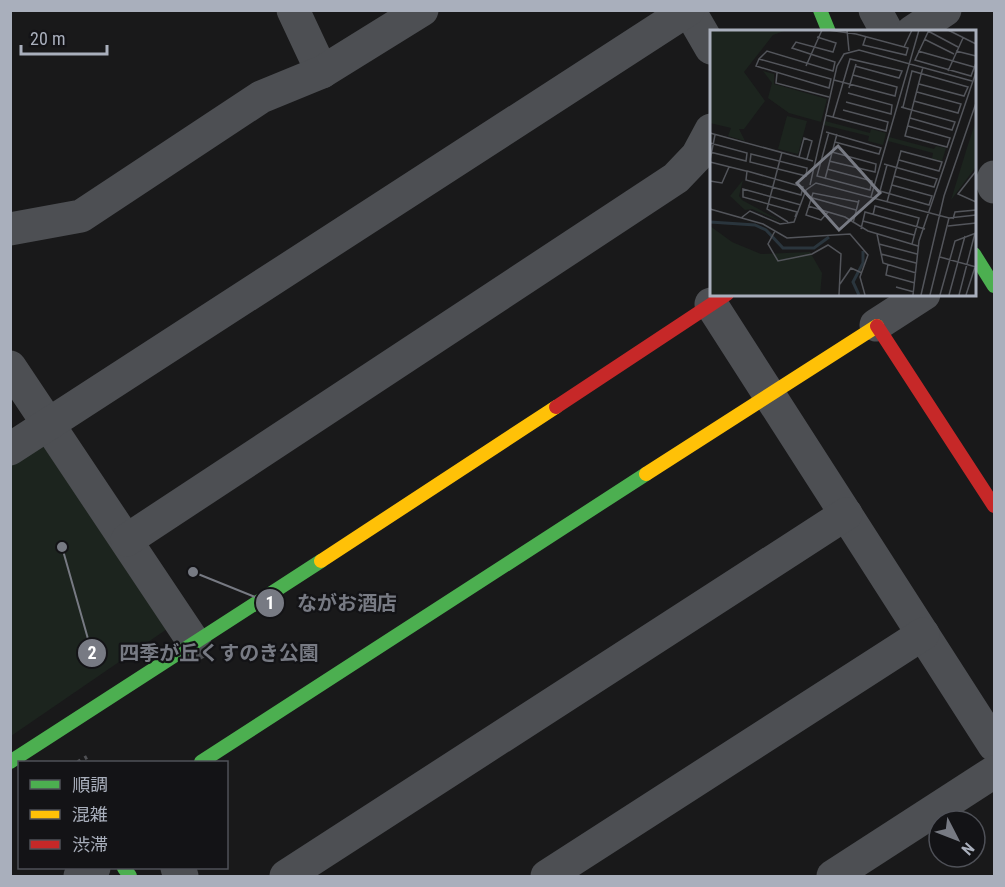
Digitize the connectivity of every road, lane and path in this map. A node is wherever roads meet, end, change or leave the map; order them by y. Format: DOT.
graph roads {
  1 [pos="293,10"];
  2 [pos="422,10"];
  3 [pos="688,10"];
  4 [pos="820,10"];
  5 [pos="875,10"];
  6 [pos="945,10"];
  7 [pos="828,30"];
  8 [pos="886,30"];
  9 [pos="915,30"];
  10 [pos="710,46"];
  11 [pos="322,72"];
  12 [pos="710,132"];
  13 [pos="994,177"];
  14 [pos="994,187"];
  15 [pos="10,229"];
  16 [pos="975,256"];
  17 [pos="994,286"];
  18 [pos="921,296"];
  19 [pos="719,299"];
  20 [pos="876,325"];
  21 [pos="10,367"];
  22 [pos="769,394"];
  23 [pos="49,424"];
  24 [pos="10,449"];
  25 [pos="994,506"];
  26 [pos="846,514"];
  27 [pos="127,540"];
  28 [pos="923,634"];
  29 [pos="195,644"];
  30 [pos="42,742"];
  31 [pos="994,745"];
  32 [pos="51,756"];
  33 [pos="87,757"];
  34 [pos="80,761"];
  35 [pos="203,761"];
  36 [pos="10,762"];
  37 [pos="994,772"];
  38 [pos="286,876"];
  39 [pos="547,876"];
  40 [pos="833,876"];
  1 -- 11 [label="street"];
  2 -- 11 [label="street"];
  3 -- 10 [label="street"];
  3 -- 23 [label="street"];
  4 -- 7 [label="street"];
  5 -- 8 [label="street"];
  6 -- 9 [label="street"];
  11 -- 15 [label="street"];
  12 -- 27 [label="street"];
  13 -- 14 [label="street"];
  16 -- 17 [label="street"];
  18 -- 20 [label="street"];
  19 -- 22 [label="street"];
  19 -- 29 [label="street"];
  20 -- 22 [label="street"];
  20 -- 25 [label="street"];
  21 -- 23 [label="street"];
  22 -- 26 [label="street"];
  22 -- 35 [label="street"];
  23 -- 24 [label="street"];
  23 -- 27 [label="street"];
  26 -- 28 [label="street"];
  26 -- 38 [label="street"];
  27 -- 29 [label="street"];
  28 -- 31 [label="street"];
  28 -- 39 [label="street"];
  29 -- 30 [label="street"];
  30 -- 32 [label="street"];
  30 -- 36 [label="street"];
  33 -- 34 [label="path"];
  37 -- 40 [label="street"];
}
